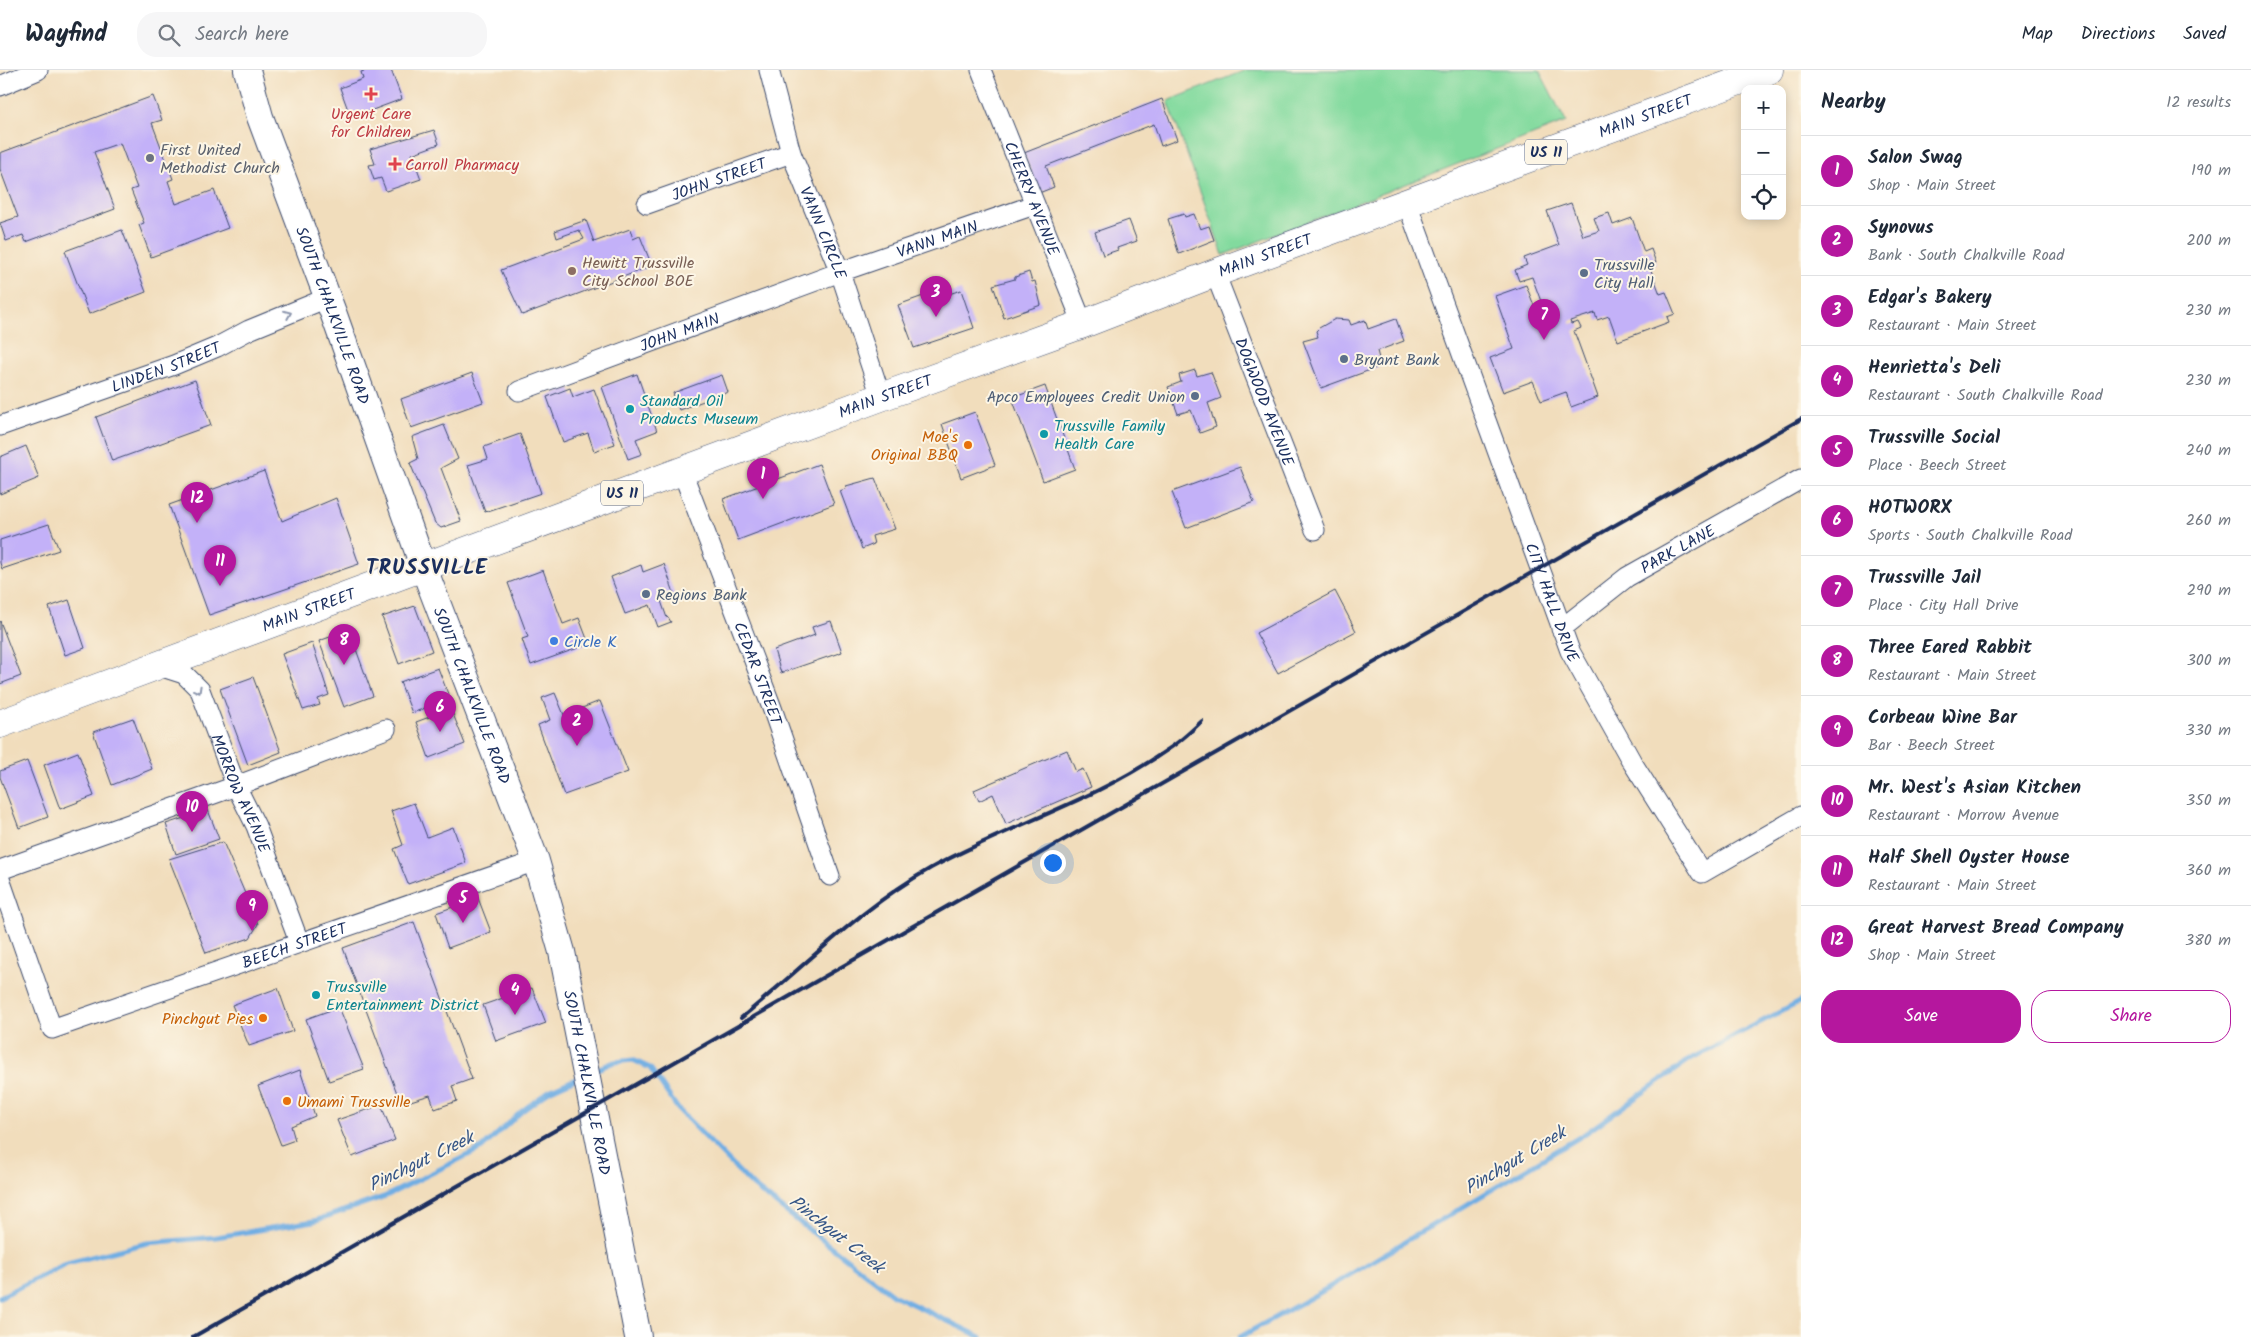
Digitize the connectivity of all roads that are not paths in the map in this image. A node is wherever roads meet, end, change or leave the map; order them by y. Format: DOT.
graph roads {
  1 [pos="38,70"];
  2 [pos="246,70"];
  3 [pos="769,70"];
  4 [pos="981,70"];
  5 [pos="1769,70"];
  6 [pos="0,86"];
  7 [pos="790,153"];
  8 [pos="1407,203"];
  9 [pos="648,204"];
  10 [pos="1034,205"];
  11 [pos="840,272"];
  12 [pos="1215,273"];
  13 [pos="327,298"];
  14 [pos="1083,324"];
  15 [pos="519,391"];
  16 [pos="881,396"];
  17 [pos="0,426"];
  18 [pos="682,471"];
  19 [pos="1801,479"];
  20 [pos="1315,530"];
  21 [pos="423,566"];
  22 [pos="1561,629"];
  23 [pos="159,666"];
  24 [pos="0,724"];
  25 [pos="386,729"];
  26 [pos="236,786"];
  27 [pos="1801,816"];
  28 [pos="536,861"];
  29 [pos="0,870"];
  30 [pos="830,876"];
  31 [pos="0,879"];
  32 [pos="300,942"];
  33 [pos="638,1337"];
  1 -- 6 [label="street"];
  2 -- 13 [label="main road, SOUTH CHALKVILLE ROAD"];
  3 -- 7 [label="street, VANN CIRCLE"];
  4 -- 10 [label="street, CHERRY AVENUE"];
  5 -- 8 [label="main road, MAIN STREET / US 11"];
  7 -- 9 [label="street, JOHN STREET"];
  7 -- 11 [label="street, VANN CIRCLE"];
  8 -- 12 [label="main road, MAIN STREET / US 11"];
  8 -- 22 [label="street, CITY HALL DRIVE"];
  10 -- 11 [label="street, VANN MAIN"];
  10 -- 14 [label="street, CHERRY AVENUE"];
  11 -- 15 [label="street, JOHN MAIN"];
  11 -- 16 [label="street, VANN CIRCLE"];
  12 -- 14 [label="main road, MAIN STREET / US 11"];
  12 -- 20 [label="street, DOGWOOD AVENUE"];
  17 -- 13 [label="street, LINDEN STREET, one-way"];
  13 -- 21 [label="main road, SOUTH CHALKVILLE ROAD"];
  14 -- 16 [label="main road, MAIN STREET / US 11"];
  16 -- 18 [label="main road, MAIN STREET / US 11"];
  18 -- 21 [label="main road, MAIN STREET / US 11"];
  18 -- 30 [label="street, CEDAR STREET"];
  19 -- 22 [label="street, PARK LANE"];
  21 -- 23 [label="main road, MAIN STREET / US 11"];
  21 -- 28 [label="main road, SOUTH CHALKVILLE ROAD"];
  22 -- 27 [label="street, CITY HALL DRIVE"];
  23 -- 24 [label="main road, MAIN STREET / US 11"];
  23 -- 26 [label="street, MORROW AVENUE, one-way"];
  25 -- 26 [label="street"];
  26 -- 29 [label="street"];
  26 -- 32 [label="street, MORROW AVENUE"];
  28 -- 32 [label="street, BEECH STREET"];
  28 -- 33 [label="main road, SOUTH CHALKVILLE ROAD"];
  31 -- 32 [label="street, BEECH STREET"];
}
